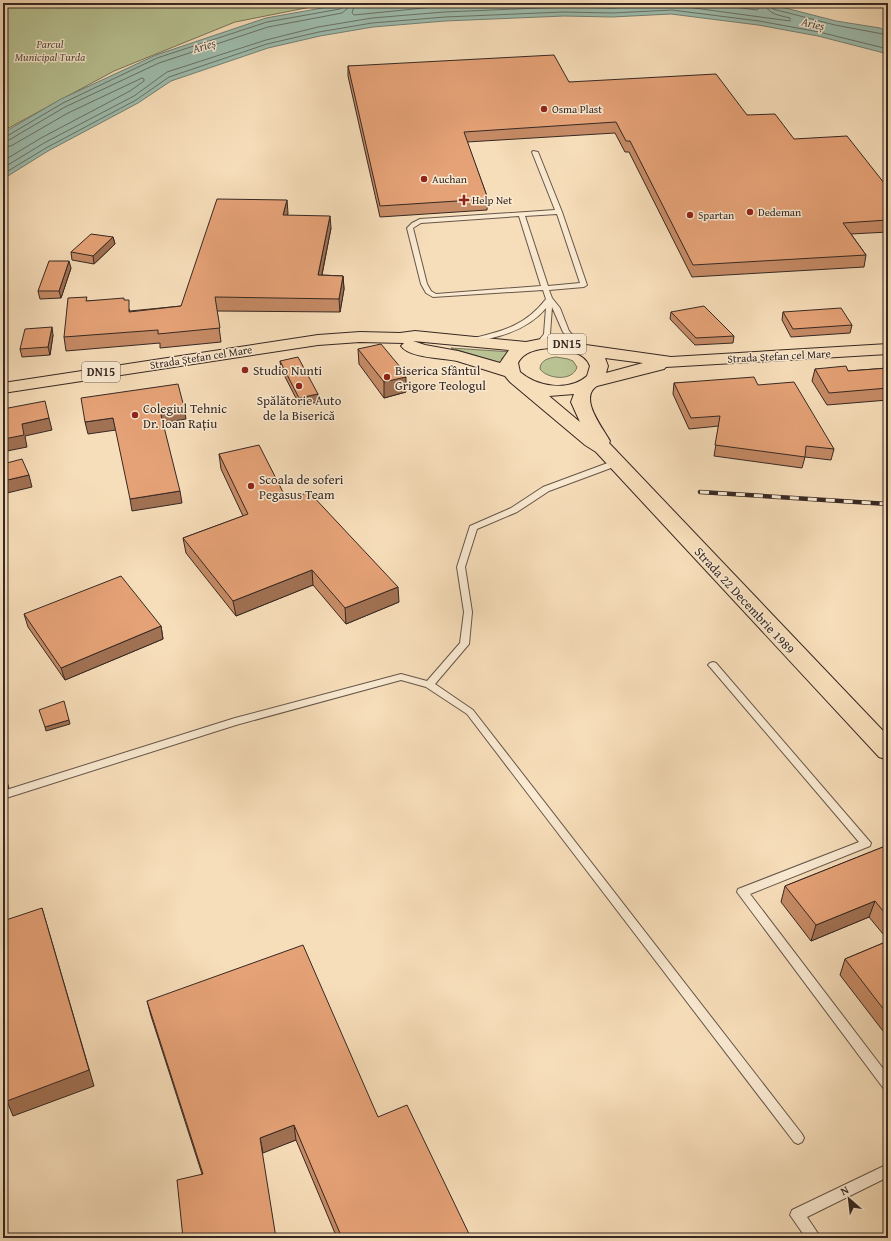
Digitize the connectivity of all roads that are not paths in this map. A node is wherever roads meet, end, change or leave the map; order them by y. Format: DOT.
graph roads {
  1 [pos="535,152"];
  2 [pos="559,212"];
  3 [pos="521,214"];
  4 [pos="545,288"];
  5 [pos="549,299"];
  6 [pos="400,338"];
  7 [pos="469,340"];
  8 [pos="534,345"];
  9 [pos="583,349"];
  10 [pos="888,349"];
  11 [pos="671,362"];
  12 [pos="513,375"];
  13 [pos="589,383"];
  14 [pos="3,388"];
  15 [pos="610,455"];
  16 [pos="713,664"];
  17 [pos="429,685"];
  18 [pos="888,751"];
  19 [pos="3,795"];
  20 [pos="888,1085"];
  21 [pos="798,1138"];
  22 [pos="888,1170"];
  23 [pos="814,1238"];
  1 -- 2 [label="lane"];
  2 -- 3 [label="lane"];
  2 -- 4 [label="lane"];
  3 -- 4 [label="lane"];
  3 -- 4 [label="lane"];
  4 -- 5 [label="lane"];
  5 -- 7 [label="lane"];
  5 -- 8 [label="lane"];
  5 -- 9 [label="lane"];
  6 -- 7 [label="main road, Strada Ștefan cel Mare / DN15"];
  6 -- 12 [label="main road, Strada Ștefan cel Mare / DN15"];
  6 -- 14 [label="main road, Strada Ștefan cel Mare / DN15"];
  7 -- 8 [label="main road, Strada Ștefan cel Mare / DN15"];
  8 -- 9 [label="main road, Strada Ștefan cel Mare / DN15"];
  8 -- 12 [label="main road"];
  9 -- 11 [label="main road, Strada Ștefan cel Mare / DN15"];
  9 -- 13 [label="main road, DN15"];
  10 -- 11 [label="main road, Strada Ștefan cel Mare / DN15"];
  11 -- 13 [label="main road, Strada Ștefan cel Mare / DN15"];
  12 -- 13 [label="main road, Strada Ștefan cel Mare / DN15"];
  12 -- 15 [label="main road, Strada 22 Decembrie 1989"];
  13 -- 15 [label="main road, Strada 22 Decembrie 1989"];
  15 -- 17 [label="lane"];
  15 -- 18 [label="main road, Strada 22 Decembrie 1989"];
  16 -- 20 [label="lane"];
  17 -- 19 [label="lane"];
  17 -- 21 [label="lane"];
  22 -- 23 [label="lane"];
}
